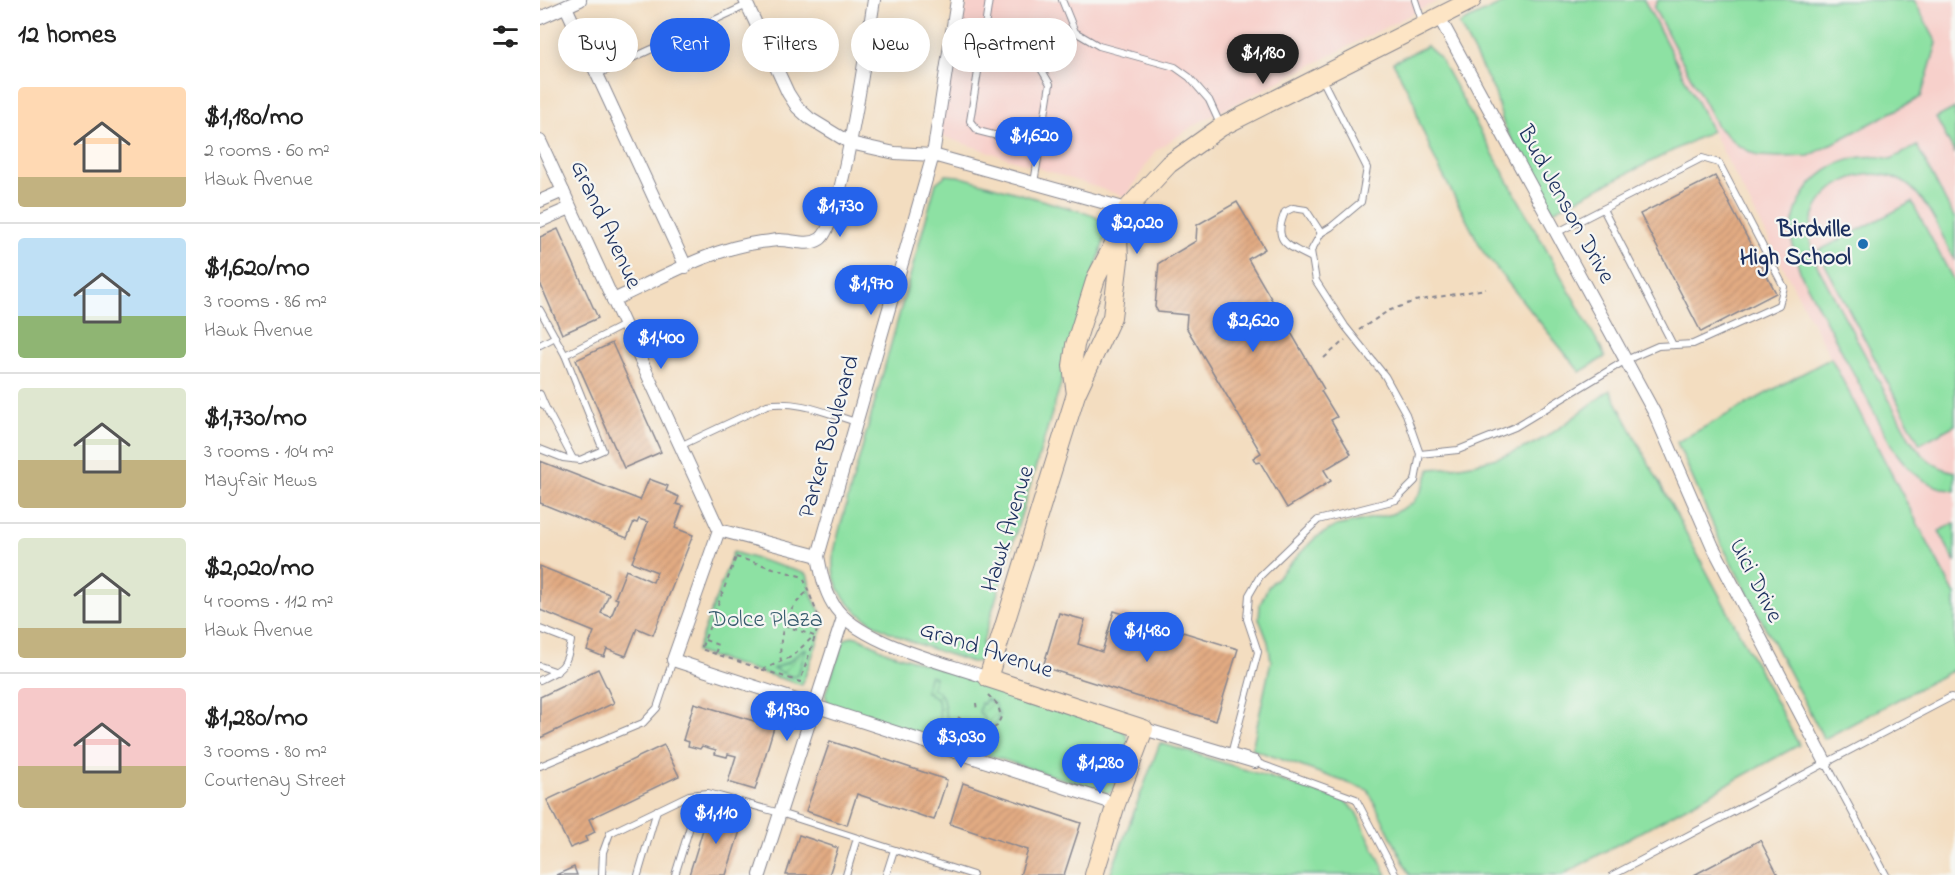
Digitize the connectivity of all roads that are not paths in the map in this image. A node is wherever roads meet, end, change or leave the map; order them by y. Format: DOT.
graph roads {
  1 [pos="580,0"];
  2 [pos="874,0"];
  3 [pos="957,0"];
  4 [pos="989,0"];
  5 [pos="1062,0"];
  6 [pos="1416,0"];
  7 [pos="1472,0"];
  8 [pos="746,2"];
  9 [pos="566,7"];
  10 [pos="540,18"];
  11 [pos="986,18"];
  12 [pos="1431,21"];
  13 [pos="978,72"];
  14 [pos="1044,72"];
  15 [pos="598,74"];
  16 [pos="1321,77"];
  17 [pos="1221,127"];
  18 [pos="540,141"];
  19 [pos="850,143"];
  20 [pos="1041,147"];
  21 [pos="933,155"];
  22 [pos="1034,184"];
  23 [pos="562,191"];
  24 [pos="540,201"];
  25 [pos="570,208"];
  26 [pos="1127,209"];
  27 [pos="1603,209"];
  28 [pos="540,221"];
  29 [pos="1556,232"];
  30 [pos="1321,233"];
  31 [pos="1118,236"];
  32 [pos="1312,258"];
  33 [pos="686,267"];
  34 [pos="613,300"];
  35 [pos="540,310"];
  36 [pos="624,325"];
  37 [pos="555,337"];
  38 [pos="540,345"];
  39 [pos="1673,345"];
  40 [pos="565,355"];
  41 [pos="1626,360"];
  42 [pos="540,394"];
  43 [pos="1076,394"];
  44 [pos="543,404"];
  45 [pos="1655,414"];
  46 [pos="856,422"];
  47 [pos="680,446"];
  48 [pos="540,449"];
  49 [pos="1419,454"];
  50 [pos="573,459"];
  51 [pos="718,530"];
  52 [pos="818,556"];
  53 [pos="843,618"];
  54 [pos="540,628"];
  55 [pos="673,660"];
  56 [pos="540,666"];
  57 [pos="557,672"];
  58 [pos="540,681"];
  59 [pos="988,688"];
  60 [pos="1955,699"];
  61 [pos="815,705"];
  62 [pos="1144,729"];
  63 [pos="1231,755"];
  64 [pos="1255,762"];
  65 [pos="1826,763"];
  66 [pos="540,766"];
  67 [pos="700,794"];
  68 [pos="1116,804"];
  69 [pos="657,810"];
  70 [pos="780,813"];
  71 [pos="857,838"];
  72 [pos="894,850"];
  73 [pos="964,873"];
  74 [pos="602,875"];
  75 [pos="638,875"];
  76 [pos="675,875"];
  77 [pos="760,875"];
  78 [pos="846,875"];
  79 [pos="886,875"];
  80 [pos="973,875"];
  81 [pos="1094,875"];
  82 [pos="1396,875"];
  83 [pos="1612,875"];
  84 [pos="1886,875"];
  1 -- 9 [label="street"];
  2 -- 19 [label="street"];
  3 -- 21 [label="street, Parker Boulevard"];
  4 -- 11 [label="lane"];
  5 -- 17 [label="lane"];
  6 -- 12 [label="lane"];
  7 -- 12 [label="street, Hawk Avenue"];
  8 -- 15 [label="lane"];
  8 -- 19 [label="street"];
  9 -- 10 [label="street"];
  9 -- 15 [label="street"];
  12 -- 16 [label="street, Hawk Avenue"];
  12 -- 29 [label="street, Bud Jenson Drive"];
  13 -- 20 [label="lane"];
  14 -- 20 [label="lane"];
  15 -- 33 [label="street"];
  16 -- 17 [label="street, Hawk Avenue"];
  16 -- 30 [label="lane"];
  17 -- 26 [label="street, Hawk Avenue"];
  18 -- 23 [label="street, Grand Avenue"];
  19 -- 21 [label="street"];
  19 -- 33 [label="street"];
  20 -- 22 [label="lane"];
  21 -- 22 [label="street"];
  21 -- 46 [label="street, Parker Boulevard"];
  22 -- 26 [label="street"];
  23 -- 24 [label="street"];
  23 -- 25 [label="street, Grand Avenue"];
  25 -- 28 [label="street"];
  25 -- 34 [label="street, Grand Avenue"];
  26 -- 31 [label="street, Hawk Avenue"];
  27 -- 29 [label="lane"];
  27 -- 39 [label="lane"];
  27 -- 39 [label="lane"];
  29 -- 41 [label="street, Bud Jenson Drive"];
  30 -- 32 [label="lane"];
  30 -- 32 [label="lane"];
  31 -- 43 [label="street, Hawk Avenue"];
  31 -- 43 [label="street, Hawk Avenue"];
  32 -- 49 [label="lane"];
  33 -- 34 [label="street"];
  34 -- 36 [label="street, Grand Avenue"];
  35 -- 37 [label="lane"];
  36 -- 40 [label="lane"];
  36 -- 47 [label="street, Grand Avenue"];
  37 -- 38 [label="lane"];
  37 -- 40 [label="lane"];
  39 -- 41 [label="lane"];
  40 -- 50 [label="lane"];
  41 -- 45 [label="street, Bud Jenson Drive"];
  41 -- 49 [label="lane"];
  42 -- 44 [label="lane"];
  43 -- 59 [label="street, Hawk Avenue"];
  44 -- 50 [label="lane"];
  45 -- 65 [label="street, Uici Drive"];
  46 -- 47 [label="lane"];
  46 -- 52 [label="street, Parker Boulevard"];
  47 -- 51 [label="street, Grand Avenue"];
  48 -- 50 [label="lane"];
  49 -- 63 [label="lane"];
  51 -- 52 [label="street"];
  51 -- 55 [label="street"];
  52 -- 53 [label="street, Parker Boulevard"];
  53 -- 59 [label="street, Grand Avenue"];
  53 -- 61 [label="street"];
  54 -- 57 [label="lane"];
  55 -- 61 [label="street"];
  55 -- 66 [label="lane"];
  56 -- 57 [label="lane"];
  57 -- 58 [label="lane"];
  59 -- 62 [label="street, Grand Avenue"];
  60 -- 65 [label="lane"];
  61 -- 68 [label="street"];
  61 -- 70 [label="street"];
  62 -- 63 [label="street, Grand Avenue"];
  62 -- 68 [label="street"];
  63 -- 64 [label="street, Grand Avenue"];
  64 -- 82 [label="lane"];
  65 -- 83 [label="lane"];
  65 -- 84 [label="lane"];
  67 -- 69 [label="lane"];
  67 -- 70 [label="lane"];
  67 -- 76 [label="lane"];
  68 -- 81 [label="street"];
  69 -- 74 [label="lane"];
  69 -- 75 [label="lane"];
  70 -- 71 [label="lane"];
  70 -- 77 [label="street"];
  71 -- 72 [label="lane"];
  71 -- 78 [label="lane"];
  72 -- 73 [label="lane"];
  72 -- 79 [label="lane"];
  73 -- 80 [label="lane"];
}
